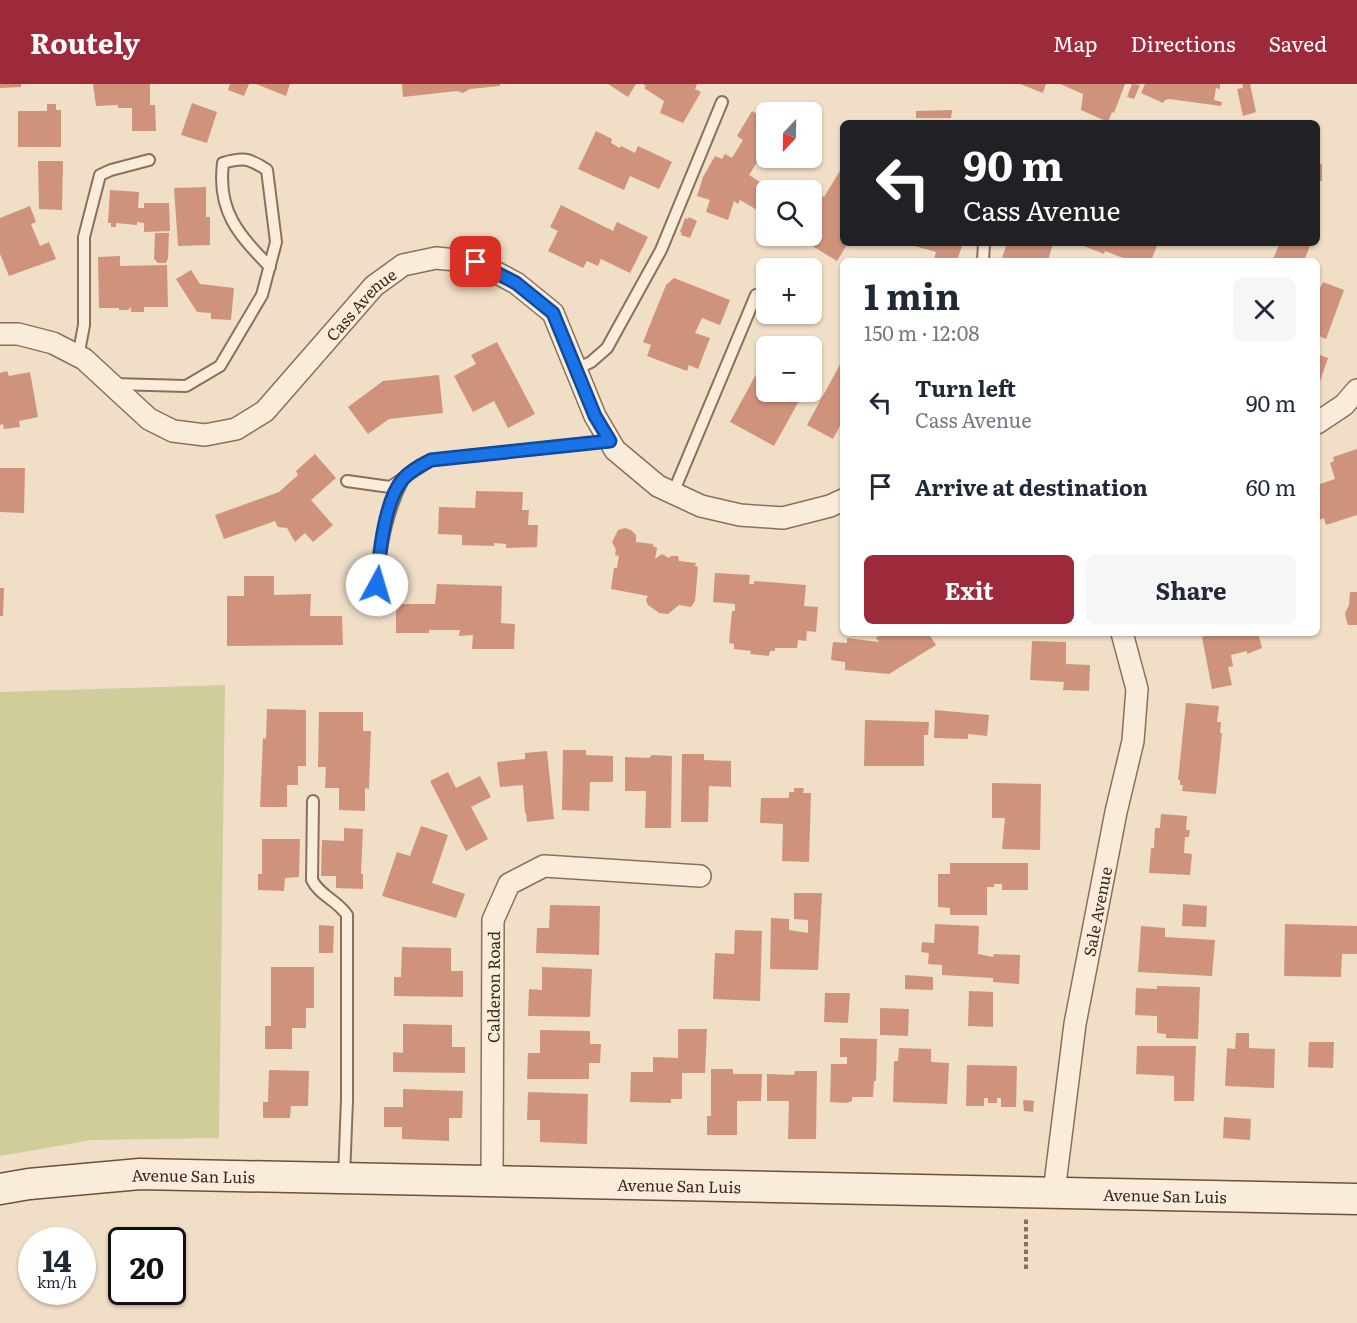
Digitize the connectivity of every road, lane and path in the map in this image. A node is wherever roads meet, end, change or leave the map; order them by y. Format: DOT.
graph roads {
  1 [pos="722,102"];
  2 [pos="149,160"];
  3 [pos="270,267"];
  4 [pos="756,295"];
  5 [pos="0,334"];
  6 [pos="78,357"];
  7 [pos="576,369"];
  8 [pos="111,384"];
  9 [pos="1357,390"];
  10 [pos="1320,421"];
  11 [pos="610,441"];
  12 [pos="404,478"];
  13 [pos="347,481"];
  14 [pos="673,493"];
  15 [pos="840,501"];
  16 [pos="377,585"];
  17 [pos="1123,636"];
  18 [pos="313,801"];
  19 [pos="700,876"];
  20 [pos="344,1178"];
  21 [pos="492,1181"];
  22 [pos="0,1189"];
  23 [pos="1054,1192"];
  24 [pos="1357,1199"];
  25 [pos="1026,1215"];
  26 [pos="1026,1269"];
  1 -- 7 [label="lane"];
  2 -- 6 [label="lane"];
  3 -- 3 [label="lane"];
  3 -- 8 [label="lane"];
  4 -- 14 [label="lane"];
  5 -- 6 [label="street, Cass Avenue"];
  6 -- 8 [label="street, Cass Avenue"];
  7 -- 8 [label="street, Cass Avenue"];
  7 -- 11 [label="street, Cass Avenue"];
  9 -- 10 [label="street"];
  11 -- 12 [label="lane"];
  11 -- 14 [label="street, Cass Avenue"];
  12 -- 13 [label="lane"];
  12 -- 16 [label="lane"];
  14 -- 15 [label="street, Cass Avenue"];
  17 -- 23 [label="street, Sale Avenue"];
  18 -- 20 [label="lane"];
  19 -- 21 [label="street, Calderon Road"];
  20 -- 21 [label="street, Avenue San Luis"];
  20 -- 22 [label="street, Avenue San Luis"];
  21 -- 23 [label="street, Avenue San Luis"];
  23 -- 24 [label="street, Avenue San Luis"];
  25 -- 26 [label="path"];
}
